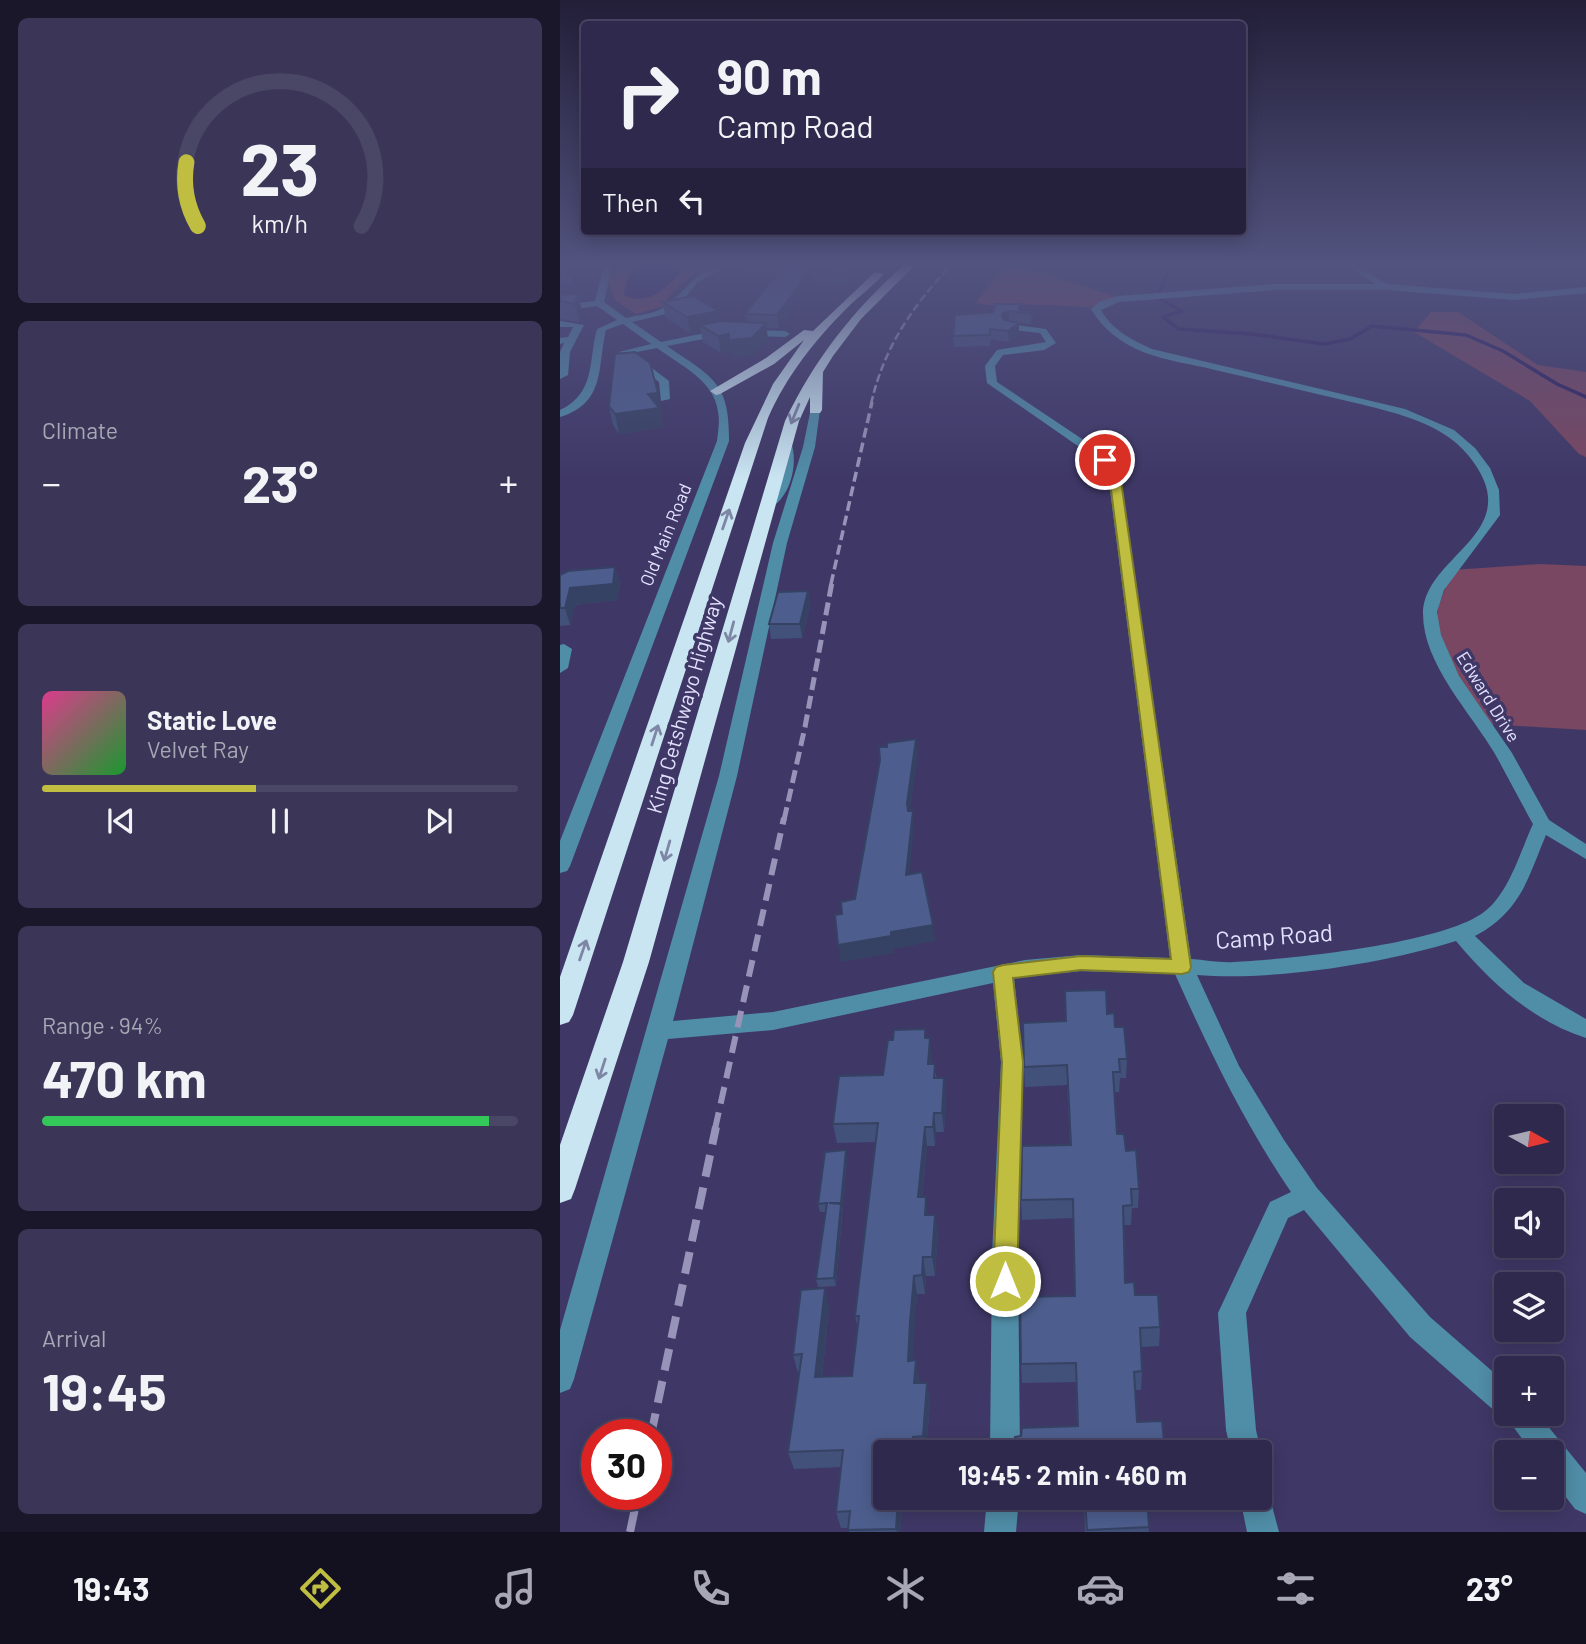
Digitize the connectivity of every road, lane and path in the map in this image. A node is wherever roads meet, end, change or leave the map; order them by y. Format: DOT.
graph roads {
  1 [pos="592,336"];
  2 [pos="646,336"];
  3 [pos="701,336"];
  4 [pos="803,336"];
  5 [pos="815,336"];
  6 [pos="840,336"];
  7 [pos="1047,336"];
  8 [pos="1124,336"];
  9 [pos="658,345"];
  10 [pos="578,347"];
  11 [pos="819,365"];
  12 [pos="560,376"];
  13 [pos="741,378"];
  14 [pos="706,379"];
  15 [pos="716,391"];
  16 [pos="665,399"];
  17 [pos="815,410"];
  18 [pos="560,414"];
  19 [pos="564,649"];
  20 [pos="560,668"];
  21 [pos="1542,824"];
  22 [pos="1586,853"];
  23 [pos="560,866"];
  24 [pos="1461,933"];
  25 [pos="1182,967"];
  26 [pos="1003,972"];
  27 [pos="560,1015"];
  28 [pos="1586,1028"];
  29 [pos="659,1031"];
  30 [pos="560,1189"];
  31 [pos="1308,1196"];
  32 [pos="560,1379"];
  33 [pos="1494,1392"];
  34 [pos="1529,1426"];
  35 [pos="1005,1440"];
  36 [pos="1243,1440"];
  37 [pos="1541,1440"];
  38 [pos="1564,1469"];
  39 [pos="1586,1498"];
  40 [pos="1002,1510"];
  41 [pos="1258,1510"];
  42 [pos="1000,1532"];
  43 [pos="1263,1532"];
  1 -- 10 [label="street"];
  2 -- 9 [label="street, Old Main Road"];
  3 -- 9 [label="street"];
  4 -- 13 [label="highway"];
  27 -- 5 [label="highway, King Cetshwayo Highway, one-way"];
  6 -- 11 [label="highway, King Cetshwayo Highway"];
  7 -- 25 [label="street"];
  8 -- 21 [label="street, Edward Drive"];
  9 -- 14 [label="street, Old Main Road"];
  9 -- 16 [label="street"];
  10 -- 12 [label="street"];
  10 -- 18 [label="street"];
  11 -- 17 [label="highway"];
  11 -- 30 [label="highway, King Cetshwayo Highway, one-way"];
  13 -- 14 [label="highway"];
  13 -- 15 [label="highway"];
  14 -- 15 [label="street, Old Main Road"];
  15 -- 23 [label="street, Old Main Road"];
  17 -- 29 [label="street"];
  19 -- 20 [label="street"];
  21 -- 22 [label="street, Edward Drive"];
  21 -- 24 [label="street, Camp Road"];
  24 -- 25 [label="street, Camp Road"];
  24 -- 28 [label="street"];
  25 -- 26 [label="street, Camp Road"];
  25 -- 31 [label="street"];
  26 -- 29 [label="street, Camp Road"];
  26 -- 35 [label="street"];
  29 -- 32 [label="street"];
  31 -- 33 [label="street"];
  31 -- 36 [label="street"];
  34 -- 37 [label="street"];
  38 -- 39 [label="street"];
  40 -- 42 [label="street"];
  41 -- 43 [label="street"];
}
